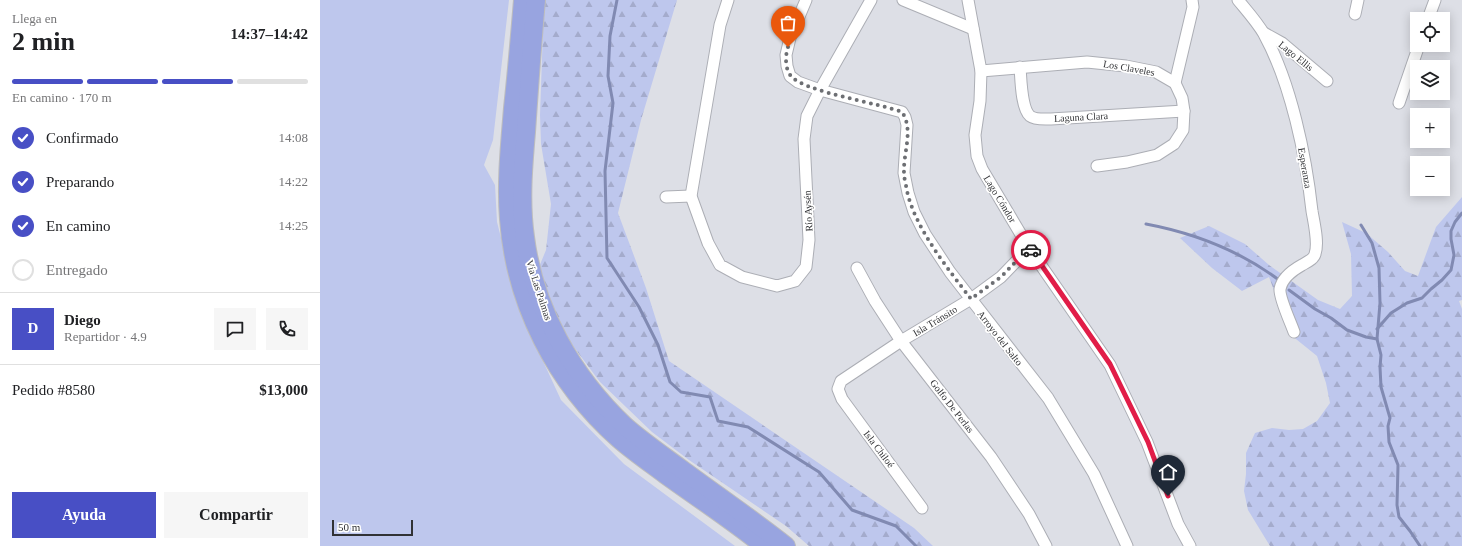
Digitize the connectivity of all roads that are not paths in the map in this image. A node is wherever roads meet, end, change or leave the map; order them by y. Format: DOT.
graph roads {
  1 [pos="523,0"];
  2 [pos="536,0"];
  3 [pos="728,0"];
  4 [pos="806,0"];
  5 [pos="871,0"];
  6 [pos="903,0"];
  7 [pos="968,0"];
  8 [pos="1192,0"];
  9 [pos="1238,0"];
  10 [pos="1358,0"];
  11 [pos="1434,0"];
  12 [pos="1430,12"];
  13 [pos="1354,14"];
  14 [pos="974,29"];
  15 [pos="1264,33"];
  16 [pos="1417,52"];
  17 [pos="1020,67"];
  18 [pos="981,70"];
  19 [pos="1327,81"];
  20 [pos="1175,83"];
  21 [pos="820,90"];
  22 [pos="1399,103"];
  23 [pos="1184,111"];
  24 [pos="1097,166"];
  25 [pos="691,196"];
  26 [pos="666,197"];
  27 [pos="1029,248"];
  28 [pos="857,268"];
  29 [pos="971,299"];
  30 [pos="1294,332"];
  31 [pos="901,341"];
  32 [pos="838,389"];
  33 [pos="922,508"];
  34 [pos="764,546"];
  35 [pos="786,546"];
  36 [pos="1046,546"];
  37 [pos="1126,546"];
  38 [pos="1190,546"];
  1 -- 34 [label="highway, Vía Las Palmas"];
  2 -- 35 [label="highway, Vía Las Palmas"];
  3 -- 25 [label="street, Río Aysén"];
  4 -- 21 [label="street"];
  5 -- 21 [label="street, Río Aysén"];
  6 -- 14 [label="street"];
  7 -- 14 [label="street, Lago Cóndor"];
  8 -- 20 [label="street"];
  9 -- 15 [label="street, Esperanza"];
  10 -- 13 [label="street"];
  11 -- 12 [label="street"];
  14 -- 18 [label="street, Lago Cóndor"];
  15 -- 19 [label="street, Lago Ellis"];
  15 -- 30 [label="street, Esperanza"];
  16 -- 22 [label="street"];
  17 -- 18 [label="street, Los Claveles"];
  17 -- 20 [label="street, Los Claveles"];
  17 -- 23 [label="street, Laguna Clara"];
  18 -- 27 [label="street, Lago Cóndor"];
  20 -- 23 [label="street"];
  21 -- 25 [label="street, Río Aysén"];
  21 -- 29 [label="street, Arroyo del Salto"];
  23 -- 24 [label="street"];
  25 -- 26 [label="street"];
  27 -- 29 [label="street, Isla Tránsito"];
  27 -- 38 [label="street, Lago Cóndor"];
  28 -- 31 [label="street, Golfo De Perlas"];
  29 -- 31 [label="street, Isla Tránsito"];
  29 -- 37 [label="street, Arroyo del Salto"];
  31 -- 32 [label="street, Isla Tránsito"];
  31 -- 36 [label="street, Golfo De Perlas"];
  32 -- 33 [label="street, Isla Chiloé"];
}
